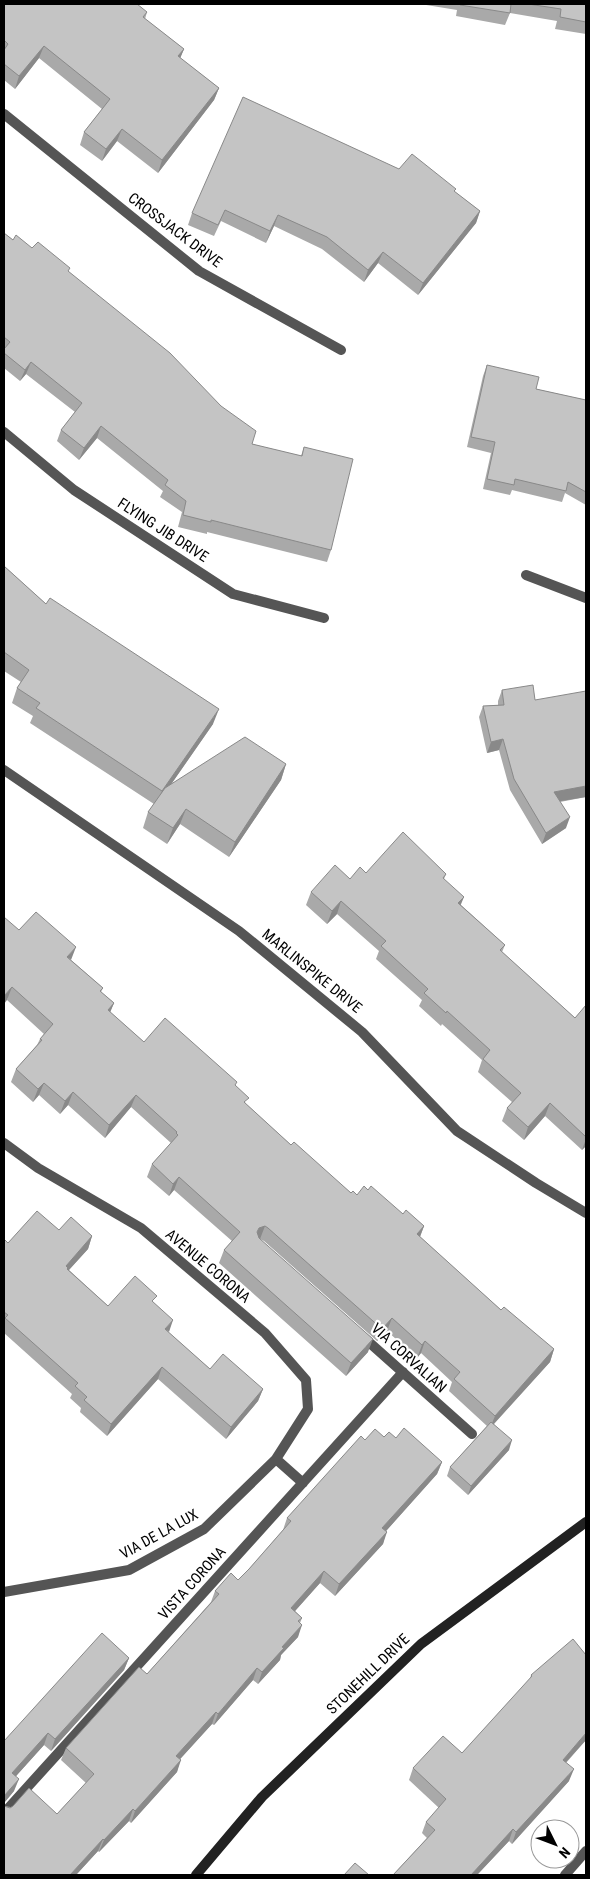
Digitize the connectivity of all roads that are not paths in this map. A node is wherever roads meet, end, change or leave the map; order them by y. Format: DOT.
graph roads {
  1 [pos="4,114"];
  2 [pos="341,350"];
  3 [pos="4,432"];
  4 [pos="526,575"];
  5 [pos="586,598"];
  6 [pos="324,618"];
  7 [pos="4,770"];
  8 [pos="4,1143"];
  9 [pos="586,1213"];
  10 [pos="353,1328"];
  11 [pos="403,1372"];
  12 [pos="472,1434"];
  13 [pos="276,1459"];
  14 [pos="303,1483"];
  15 [pos="586,1522"];
  16 [pos="4,1592"];
  17 [pos="4,1813"];
  18 [pos="586,1851"];
  19 [pos="196,1875"];
  20 [pos="564,1875"];
  1 -- 2 [label="street, CROSSJACK DRIVE"];
  3 -- 6 [label="street, FLYING JIB DRIVE"];
  4 -- 5 [label="street"];
  7 -- 9 [label="street, MARLINSPIKE DRIVE"];
  8 -- 13 [label="street, AVENUE CORONA"];
  10 -- 11 [label="street, VIA CORVALIAN"];
  11 -- 12 [label="street, VIA CORVALIAN"];
  11 -- 14 [label="street, VISTA CORONA"];
  13 -- 14 [label="street"];
  13 -- 16 [label="street, VIA DE LA LUX"];
  14 -- 17 [label="street, VISTA CORONA"];
  15 -- 19 [label="main road, STONEHILL DRIVE"];
  18 -- 20 [label="street"];
}
